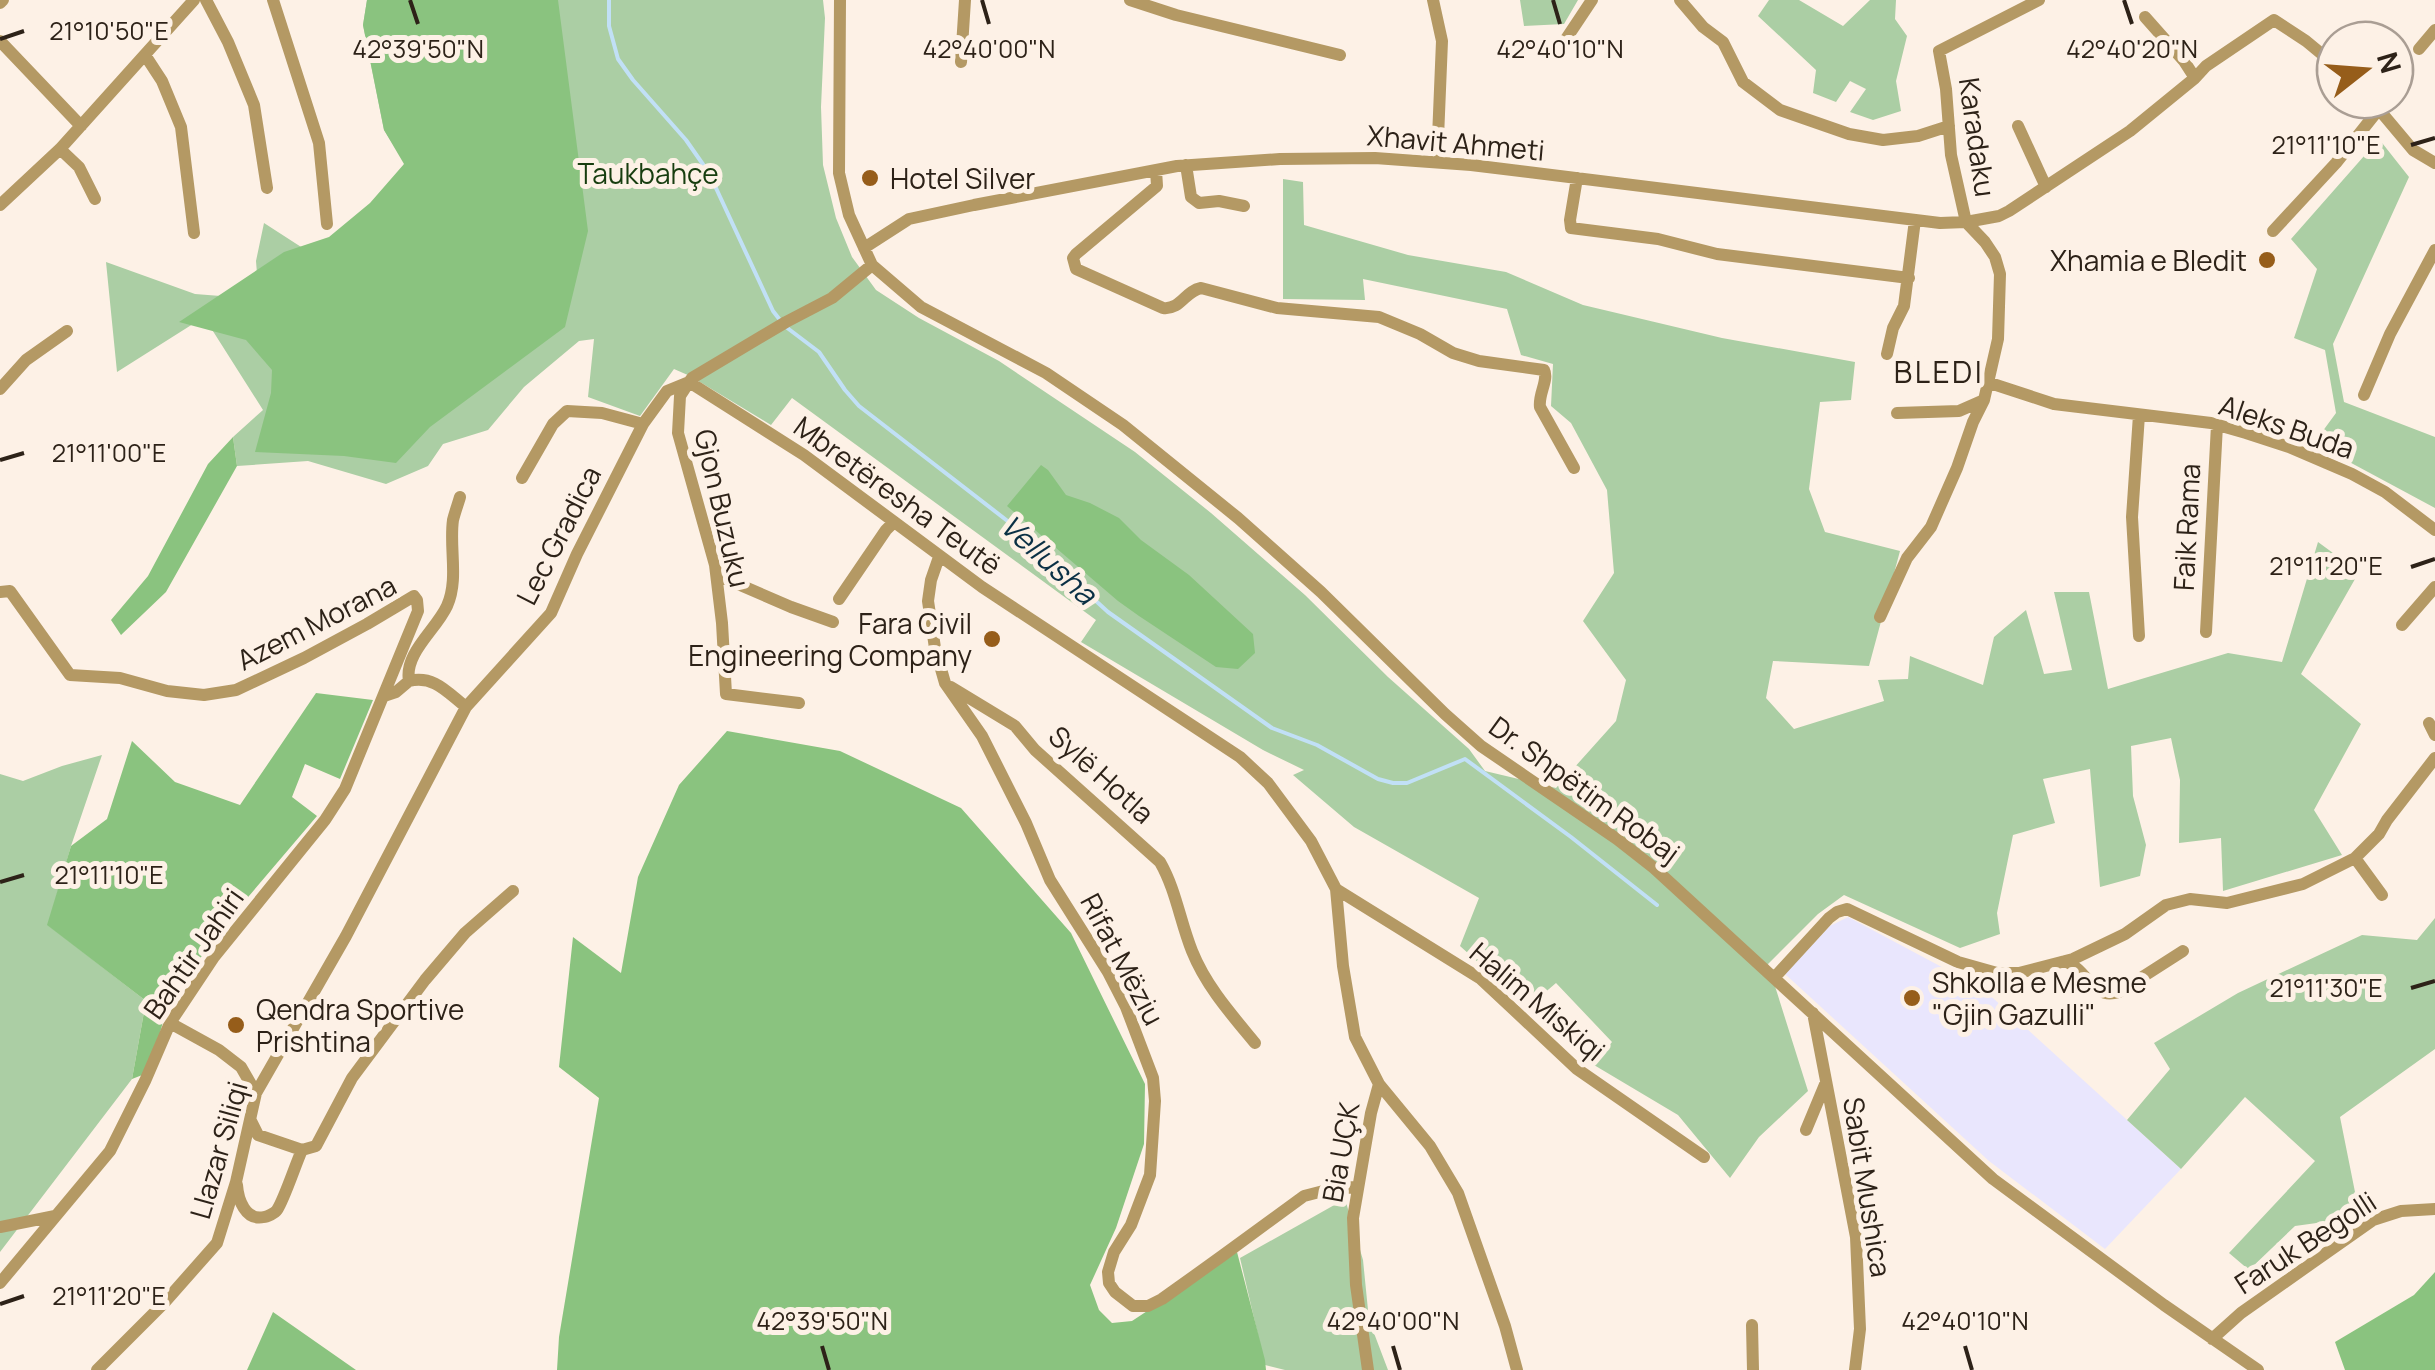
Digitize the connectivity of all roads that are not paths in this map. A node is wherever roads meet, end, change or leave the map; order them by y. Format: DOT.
graph roads {
  1 [pos="194,0"];
  2 [pos="206,0"];
  3 [pos="273,0"];
  4 [pos="840,0"];
  5 [pos="965,0"];
  6 [pos="1130,0"];
  7 [pos="1433,0"];
  8 [pos="1592,0"];
  9 [pos="1680,0"];
  10 [pos="2039,0"];
  11 [pos="2144,17"];
  12 [pos="2435,30"];
  13 [pos="0,41"];
  14 [pos="1564,42"];
  15 [pos="2315,48"];
  16 [pos="2419,49"];
  17 [pos="145,55"];
  18 [pos="1340,55"];
  19 [pos="962,62"];
  20 [pos="2195,78"];
  21 [pos="2365,120"];
  22 [pos="2388,120"];
  23 [pos="81,126"];
  24 [pos="1949,126"];
  25 [pos="2018,126"];
  26 [pos="60,149"];
  27 [pos="2431,156"];
  28 [pos="1437,162"];
  29 [pos="1186,165"];
  30 [pos="1156,170"];
  31 [pos="1576,178"];
  32 [pos="2046,186"];
  33 [pos="267,188"];
  34 [pos="95,199"];
  35 [pos="0,205"];
  36 [pos="1244,206"];
  37 [pos="1915,220"];
  38 [pos="1966,222"];
  39 [pos="327,224"];
  40 [pos="2273,231"];
  41 [pos="194,233"];
  42 [pos="864,248"];
  43 [pos="2435,250"];
  44 [pos="872,265"];
  45 [pos="2430,271"];
  46 [pos="1908,278"];
  47 [pos="67,331"];
  48 [pos="1887,354"];
  49 [pos="689,382"];
  50 [pos="1990,382"];
  51 [pos="0,389"];
  52 [pos="2364,394"];
  53 [pos="1984,400"];
  54 [pos="1897,413"];
  55 [pos="2140,415"];
  56 [pos="643,424"];
  57 [pos="2217,425"];
  58 [pos="1574,468"];
  59 [pos="522,478"];
  60 [pos="460,497"];
  61 [pos="893,523"];
  62 [pos="2435,530"];
  63 [pos="939,557"];
  64 [pos="716,574"];
  65 [pos="2435,587"];
  66 [pos="0,592"];
  67 [pos="840,599"];
  68 [pos="1880,617"];
  69 [pos="834,622"];
  70 [pos="2402,625"];
  71 [pos="2206,632"];
  72 [pos="2139,636"];
  73 [pos="409,681"];
  74 [pos="945,683"];
  75 [pos="384,696"];
  76 [pos="799,703"];
  77 [pos="466,707"];
  78 [pos="2435,758"];
  79 [pos="2355,858"];
  80 [pos="1336,889"];
  81 [pos="513,891"];
  82 [pos="2382,895"];
  83 [pos="2183,951"];
  84 [pos="2066,961"];
  85 [pos="1774,978"];
  86 [pos="1813,1012"];
  87 [pos="170,1023"];
  88 [pos="1254,1042"];
  89 [pos="1826,1082"];
  90 [pos="1379,1084"];
  91 [pos="256,1093"];
  92 [pos="251,1120"];
  93 [pos="1806,1130"];
  94 [pos="302,1150"];
  95 [pos="1704,1156"];
  96 [pos="236,1182"];
  97 [pos="1358,1187"];
  98 [pos="2435,1209"];
  99 [pos="55,1216"];
  100 [pos="0,1227"];
  101 [pos="0,1282"];
  102 [pos="1752,1325"];
  103 [pos="2212,1338"];
  104 [pos="97,1370"];
  105 [pos="1368,1370"];
  106 [pos="1517,1370"];
  107 [pos="1753,1370"];
  108 [pos="1855,1370"];
  109 [pos="2258,1370"];
  1 -- 17 [label="street"];
  2 -- 33 [label="street"];
  3 -- 39 [label="street"];
  4 -- 42 [label="street"];
  5 -- 19 [label="street"];
  6 -- 18 [label="street"];
  7 -- 28 [label="street"];
  8 -- 14 [label="street"];
  9 -- 24 [label="street"];
  10 -- 24 [label="street, Karadaku"];
  11 -- 20 [label="street"];
  12 -- 16 [label="street"];
  13 -- 23 [label="street"];
  15 -- 20 [label="street, Xhavit Ahmeti"];
  17 -- 23 [label="street"];
  17 -- 41 [label="street"];
  20 -- 32 [label="street, Xhavit Ahmeti"];
  21 -- 40 [label="street"];
  22 -- 27 [label="street"];
  23 -- 26 [label="street"];
  24 -- 38 [label="street, Karadaku"];
  25 -- 32 [label="street"];
  26 -- 34 [label="street"];
  26 -- 35 [label="street"];
  28 -- 29 [label="street, Xhavit Ahmeti"];
  28 -- 31 [label="street, Xhavit Ahmeti"];
  29 -- 30 [label="street, Xhavit Ahmeti"];
  29 -- 36 [label="street"];
  30 -- 42 [label="street, Xhavit Ahmeti"];
  30 -- 58 [label="street"];
  31 -- 37 [label="street, Xhavit Ahmeti"];
  31 -- 46 [label="street"];
  32 -- 38 [label="street, Xhavit Ahmeti"];
  37 -- 38 [label="street, Xhavit Ahmeti"];
  37 -- 46 [label="street"];
  38 -- 50 [label="street"];
  42 -- 44 [label="street"];
  43 -- 45 [label="street"];
  44 -- 49 [label="street, Lec Gradica"];
  44 -- 85 [label="street, Dr. Shpëtim Robaj"];
  45 -- 52 [label="street"];
  46 -- 48 [label="street"];
  47 -- 51 [label="street"];
  49 -- 56 [label="street, Lec Gradica"];
  49 -- 61 [label="street, Mbretëresha Teutë"];
  49 -- 64 [label="street, Gjon Buzuku"];
  50 -- 53 [label="street"];
  50 -- 55 [label="street, Aleks Buda"];
  53 -- 54 [label="street"];
  53 -- 68 [label="street"];
  55 -- 57 [label="street, Aleks Buda"];
  55 -- 72 [label="street"];
  56 -- 59 [label="street, Lec Gradica"];
  56 -- 77 [label="street, Lec Gradica"];
  57 -- 62 [label="street, Aleks Buda"];
  57 -- 71 [label="street, Faik Rama"];
  60 -- 73 [label="street"];
  61 -- 63 [label="street, Mbretëresha Teutë"];
  61 -- 67 [label="street"];
  63 -- 74 [label="street"];
  63 -- 80 [label="street, Mbretëresha Teutë"];
  64 -- 69 [label="street"];
  64 -- 76 [label="street, Gjon Buzuku"];
  65 -- 70 [label="street"];
  66 -- 75 [label="street, Azem Morana"];
  73 -- 75 [label="street"];
  73 -- 77 [label="street"];
  74 -- 88 [label="street, Sylë Hotla"];
  74 -- 97 [label="street, Rifat Mëziu"];
  75 -- 87 [label="street, Bahtir Jahiri"];
  77 -- 91 [label="street, Llazar Siliqi"];
  78 -- 79 [label="street"];
  79 -- 82 [label="street"];
  79 -- 84 [label="street"];
  80 -- 90 [label="street, Bia UÇK"];
  80 -- 95 [label="street, Halim Miskiqi"];
  81 -- 94 [label="street"];
  83 -- 84 [label="street"];
  84 -- 85 [label="street"];
  85 -- 86 [label="street, Dr. Shpëtim Robaj"];
  86 -- 89 [label="street, Sabit Mushica"];
  86 -- 103 [label="street, Dr. Shpëtim Robaj"];
  87 -- 91 [label="street"];
  87 -- 99 [label="street, Bahtir Jahiri"];
  89 -- 93 [label="street"];
  89 -- 108 [label="street, Sabit Mushica"];
  90 -- 97 [label="street, Bia UÇK"];
  90 -- 106 [label="street"];
  91 -- 92 [label="street, Llazar Siliqi"];
  92 -- 94 [label="street"];
  92 -- 96 [label="street, Llazar Siliqi"];
  94 -- 96 [label="street"];
  96 -- 104 [label="street, Llazar Siliqi"];
  97 -- 105 [label="street, Bia UÇK"];
  98 -- 103 [label="street, Faruk Begolli"];
  99 -- 100 [label="street"];
  99 -- 101 [label="street, Bahtir Jahiri"];
  102 -- 107 [label="street"];
  103 -- 109 [label="street, Dr. Shpëtim Robaj"];
}
